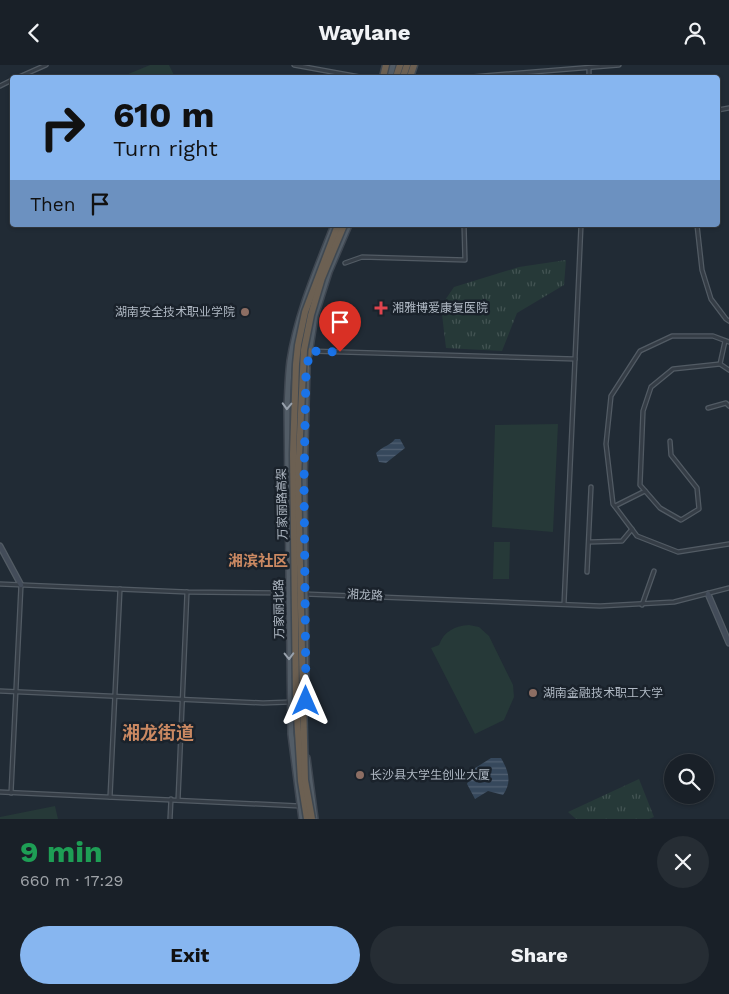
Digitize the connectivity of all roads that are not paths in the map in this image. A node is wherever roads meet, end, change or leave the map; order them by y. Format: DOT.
graph roads {
  1 [pos="46,65"];
  2 [pos="294,65"];
  3 [pos="619,65"];
  4 [pos="589,68"];
  5 [pos="24,75"];
  6 [pos="349,75"];
  7 [pos="499,75"];
  8 [pos="589,75"];
  9 [pos="334,227"];
  10 [pos="335,227"];
  11 [pos="346,227"];
  12 [pos="346,227"];
  13 [pos="464,227"];
  14 [pos="580,227"];
  15 [pos="698,227"];
  16 [pos="331,249"];
  17 [pos="345,263"];
  18 [pos="729,321"];
  19 [pos="727,342"];
  20 [pos="310,351"];
  21 [pos="575,359"];
  22 [pos="720,364"];
  23 [pos="729,370"];
  24 [pos="729,407"];
  25 [pos="708,408"];
  26 [pos="670,441"];
  27 [pos="591,487"];
  28 [pos="646,491"];
  29 [pos="615,506"];
  30 [pos="632,529"];
  31 [pos="300,539"];
  32 [pos="590,542"];
  33 [pos="729,544"];
  34 [pos="0,547"];
  35 [pos="654,571"];
  36 [pos="588,572"];
  37 [pos="0,584"];
  38 [pos="22,585"];
  39 [pos="729,588"];
  40 [pos="120,589"];
  41 [pos="187,592"];
  42 [pos="288,593"];
  43 [pos="305,594"];
  44 [pos="708,594"];
  45 [pos="564,604"];
  46 [pos="642,605"];
  47 [pos="729,643"];
  48 [pos="0,691"];
  49 [pos="16,692"];
  50 [pos="115,697"];
  51 [pos="183,700"];
  52 [pos="290,702"];
  53 [pos="0,792"];
  54 [pos="11,793"];
  55 [pos="110,797"];
  56 [pos="172,799"];
  57 [pos="178,800"];
  58 [pos="300,805"];
  59 [pos="170,819"];
  60 [pos="302,819"];
  61 [pos="307,819"];
  62 [pos="314,819"];
  1 -- 5 [label="street"];
  2 -- 6 [label="street"];
  3 -- 4 [label="street"];
  4 -- 7 [label="street"];
  4 -- 8 [label="street"];
  9 -- 42 [label="main road, 万家丽北路, one-way"];
  10 -- 16 [label="highway, 万家丽路高架, bridge"];
  11 -- 16 [label="highway, 万家丽路高架, bridge"];
  12 -- 20 [label="main road"];
  13 -- 17 [label="street"];
  14 -- 21 [label="street"];
  15 -- 18 [label="street"];
  16 -- 31 [label="highway, 万家丽路高架, bridge"];
  16 -- 61 [label="highway, 万家丽路高架, bridge"];
  19 -- 22 [label="street"];
  19 -- 29 [label="street"];
  20 -- 21 [label="street"];
  20 -- 31 [label="highway, bridge"];
  20 -- 43 [label="main road"];
  21 -- 45 [label="street"];
  22 -- 23 [label="street"];
  22 -- 28 [label="street"];
  24 -- 25 [label="street"];
  26 -- 28 [label="street"];
  27 -- 32 [label="street"];
  28 -- 29 [label="street"];
  29 -- 30 [label="street"];
  30 -- 32 [label="street"];
  30 -- 33 [label="street"];
  31 -- 62 [label="highway, 万家丽路高架, bridge"];
  32 -- 36 [label="street"];
  34 -- 38 [label="street"];
  35 -- 46 [label="street"];
  37 -- 38 [label="street, 湘龙路"];
  38 -- 40 [label="street, 湘龙路"];
  38 -- 49 [label="street"];
  39 -- 44 [label="street, 湘龙路"];
  40 -- 41 [label="street, 湘龙路"];
  40 -- 50 [label="street"];
  41 -- 42 [label="street, 湘龙路"];
  41 -- 51 [label="street"];
  42 -- 43 [label="street, 湘龙路"];
  42 -- 52 [label="main road, 万家丽北路, one-way"];
  43 -- 45 [label="street, 湘龙路"];
  43 -- 62 [label="main road"];
  44 -- 46 [label="street, 湘龙路"];
  44 -- 47 [label="street"];
  45 -- 46 [label="street, 湘龙路"];
  48 -- 49 [label="street"];
  49 -- 50 [label="street"];
  49 -- 54 [label="street"];
  50 -- 51 [label="street"];
  50 -- 55 [label="street"];
  51 -- 52 [label="street"];
  51 -- 57 [label="street"];
  52 -- 58 [label="main road, 万家丽北路"];
  53 -- 54 [label="street"];
  54 -- 55 [label="street"];
  55 -- 56 [label="street"];
  56 -- 57 [label="street"];
  56 -- 59 [label="street"];
  57 -- 58 [label="street"];
  58 -- 60 [label="main road, 万家丽北路"];
}
